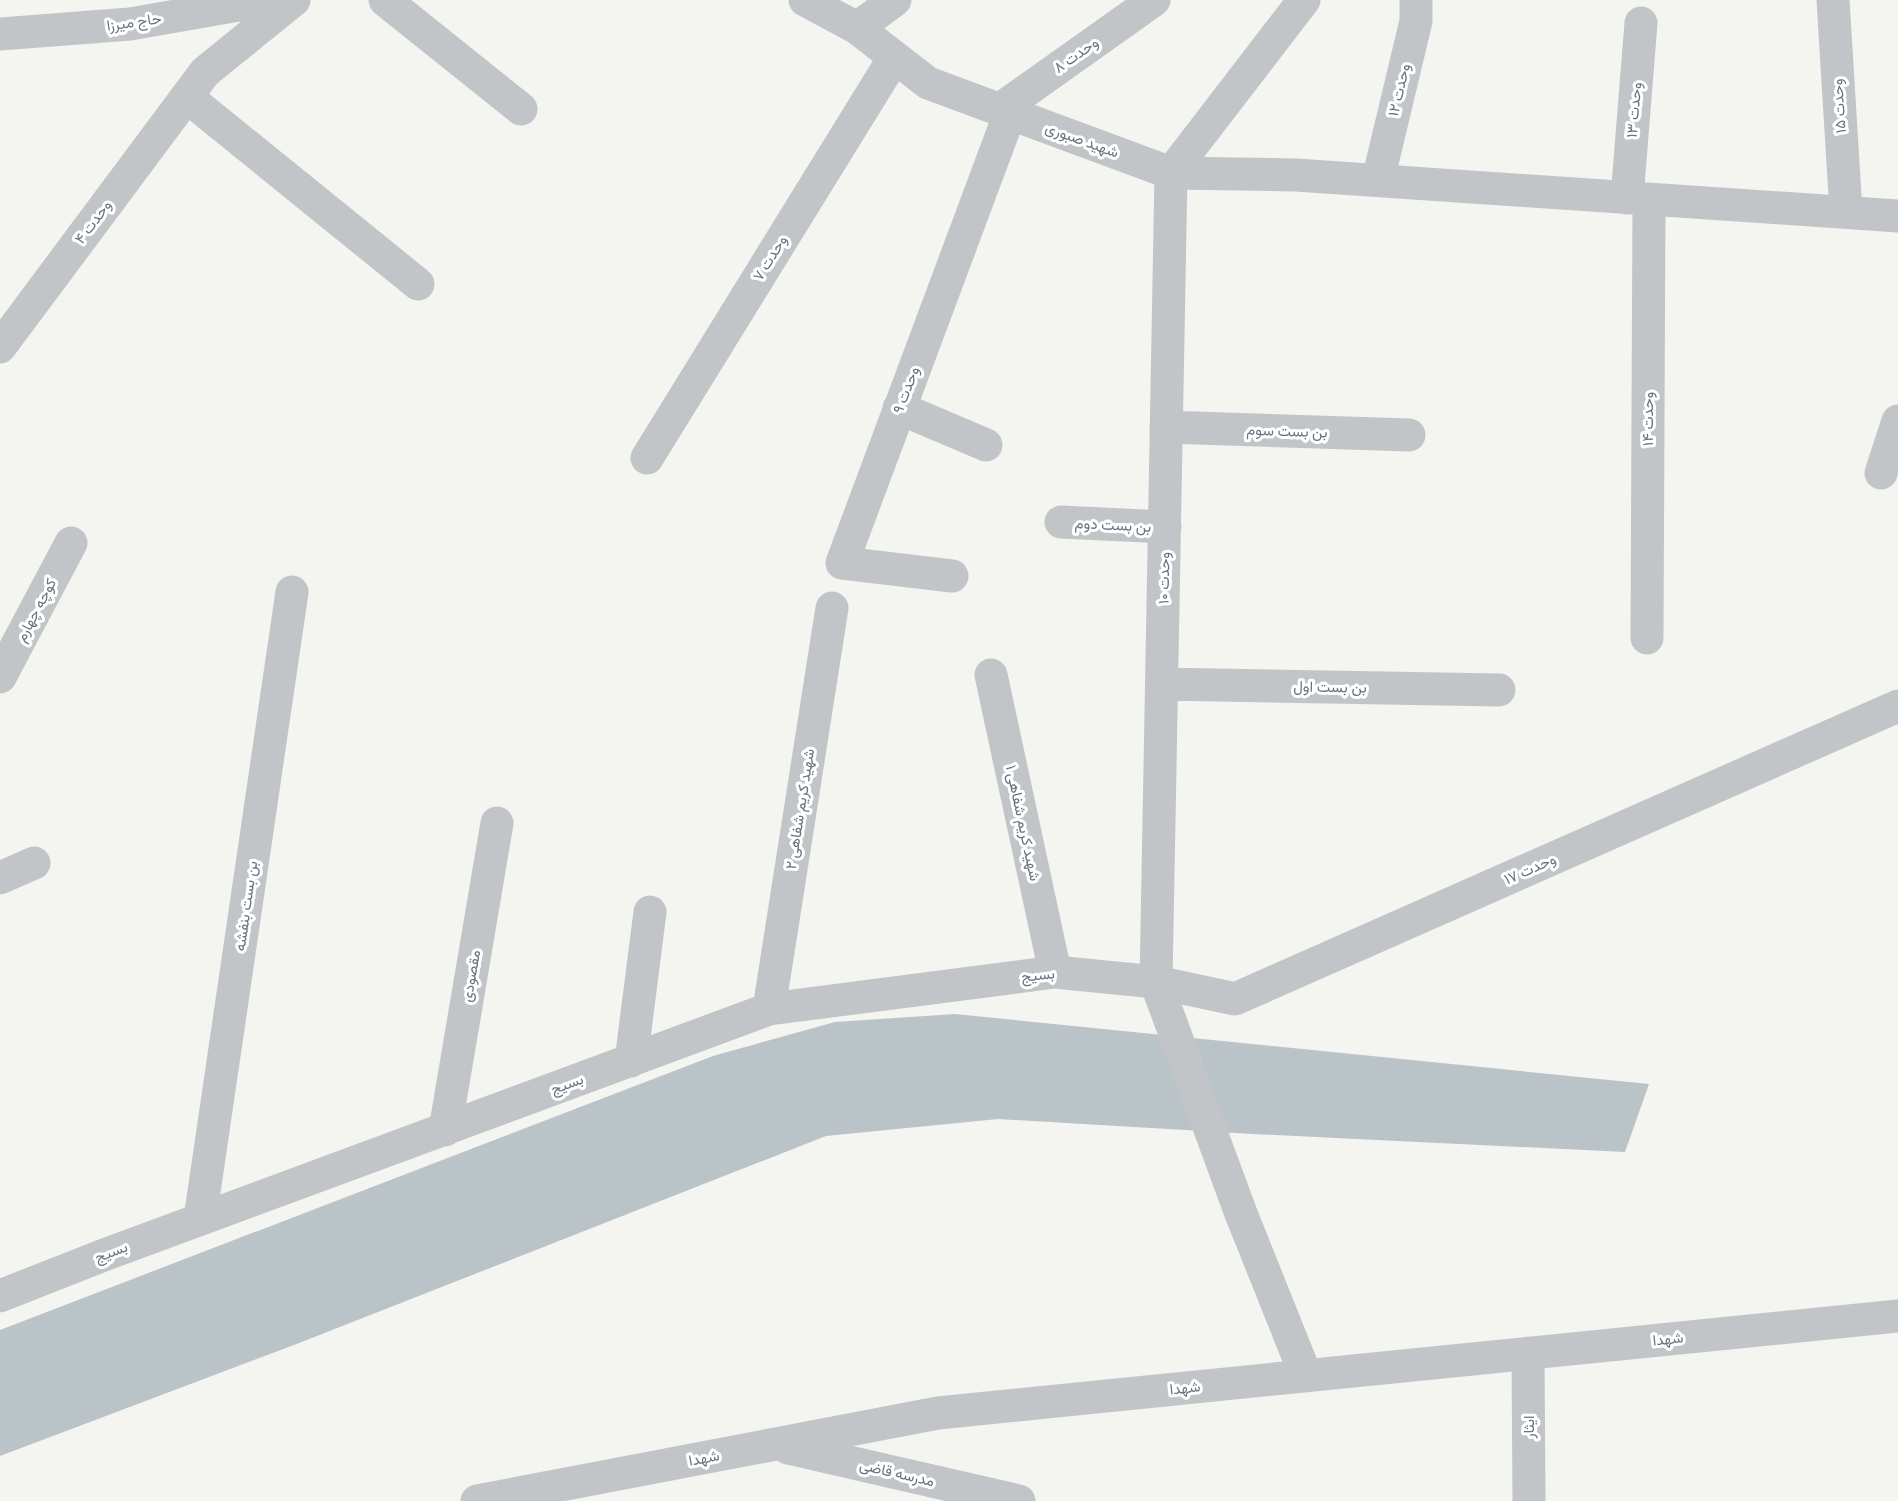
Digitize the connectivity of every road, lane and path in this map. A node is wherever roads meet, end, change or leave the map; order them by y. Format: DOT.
graph roads {
  1 [pos="268,0"];
  2 [pos="294,0"];
  3 [pos="385,0"];
  4 [pos="805,0"];
  5 [pos="895,0"];
  6 [pos="1154,0"];
  7 [pos="1304,0"];
  8 [pos="1416,0"];
  9 [pos="1833,0"];
  10 [pos="1641,23"];
  11 [pos="857,28"];
  12 [pos="0,34"];
  13 [pos="894,58"];
  14 [pos="187,97"];
  15 [pos="520,109"];
  16 [pos="1005,112"];
  17 [pos="1171,173"];
  18 [pos="1378,180"];
  19 [pos="1638,199"];
  20 [pos="1846,213"];
  21 [pos="1898,216"];
  22 [pos="418,284"];
  23 [pos="0,347"];
  24 [pos="899,408"];
  25 [pos="1898,421"];
  26 [pos="1166,427"];
  27 [pos="1409,435"];
  28 [pos="986,445"];
  29 [pos="647,458"];
  30 [pos="1881,473"];
  31 [pos="1061,522"];
  32 [pos="1165,528"];
  33 [pos="71,543"];
  34 [pos="952,576"];
  35 [pos="292,592"];
  36 [pos="832,608"];
  37 [pos="1647,638"];
  38 [pos="991,675"];
  39 [pos="0,677"];
  40 [pos="1162,684"];
  41 [pos="1499,690"];
  42 [pos="1898,706"];
  43 [pos="497,823"];
  44 [pos="34,863"];
  45 [pos="0,878"];
  46 [pos="650,912"];
  47 [pos="1055,972"];
  48 [pos="1156,982"];
  49 [pos="769,1009"];
  50 [pos="631,1061"];
  51 [pos="445,1130"];
  52 [pos="200,1220"];
  53 [pos="0,1296"];
  54 [pos="1898,1316"];
  55 [pos="1528,1353"];
  56 [pos="1306,1376"];
  57 [pos="774,1445"];
  58 [pos="477,1501"];
  59 [pos="1019,1501"];
  60 [pos="1529,1501"];
  1 -- 12 [label="street, حاج میرزا"];
  2 -- 14 [label="street, وحدت ۴"];
  3 -- 15 [label="street"];
  4 -- 11 [label="street, شهید صبوری"];
  5 -- 11 [label="street"];
  6 -- 16 [label="street, وحدت ۸"];
  7 -- 17 [label="street"];
  8 -- 18 [label="street, وحدت ۱۲"];
  9 -- 20 [label="street, وحدت ۱۵"];
  10 -- 19 [label="street, وحدت ۱۳"];
  11 -- 13 [label="street, شهید صبوری"];
  13 -- 16 [label="street, شهید صبوری"];
  13 -- 29 [label="street, وحدت ۷"];
  14 -- 22 [label="street"];
  14 -- 23 [label="street, وحدت ۴"];
  16 -- 17 [label="street, شهید صبوری"];
  16 -- 24 [label="street, وحدت ۹"];
  17 -- 18 [label="street, شهید صبوری"];
  17 -- 26 [label="street, وحدت ۱۰"];
  18 -- 19 [label="street, شهید صبوری"];
  19 -- 20 [label="street, شهید صبوری"];
  19 -- 37 [label="street, وحدت ۱۴"];
  20 -- 21 [label="street, شهید صبوری"];
  24 -- 28 [label="street"];
  24 -- 34 [label="street, وحدت ۹"];
  25 -- 30 [label="street"];
  26 -- 27 [label="street, بن بست سوم"];
  26 -- 32 [label="street, وحدت ۱۰"];
  31 -- 32 [label="street, بن بست دوم"];
  32 -- 40 [label="street, وحدت ۱۰"];
  33 -- 39 [label="street, کوچه چهارم"];
  35 -- 52 [label="street, بن بست بنفشه"];
  36 -- 49 [label="street, شهید کریم شفاهی ۲"];
  38 -- 47 [label="street, شهید کریم شفاهی ۱"];
  40 -- 41 [label="street, بن بست اول"];
  40 -- 48 [label="street, وحدت ۱۰"];
  42 -- 48 [label="street, وحدت ۱۷"];
  43 -- 51 [label="street, مقصودی"];
  44 -- 45 [label="street"];
  46 -- 50 [label="street"];
  47 -- 48 [label="street, بسیج"];
  47 -- 49 [label="street, بسیج"];
  48 -- 56 [label="street"];
  49 -- 50 [label="street, بسیج"];
  50 -- 51 [label="street, بسیج"];
  51 -- 52 [label="street, بسیج"];
  52 -- 53 [label="street, بسیج"];
  54 -- 55 [label="street, شهدا"];
  55 -- 56 [label="street, شهدا"];
  55 -- 60 [label="street, ایثار"];
  56 -- 57 [label="street, شهدا"];
  57 -- 58 [label="street, شهدا"];
  57 -- 59 [label="street, مدرسه قاضی"];
}
